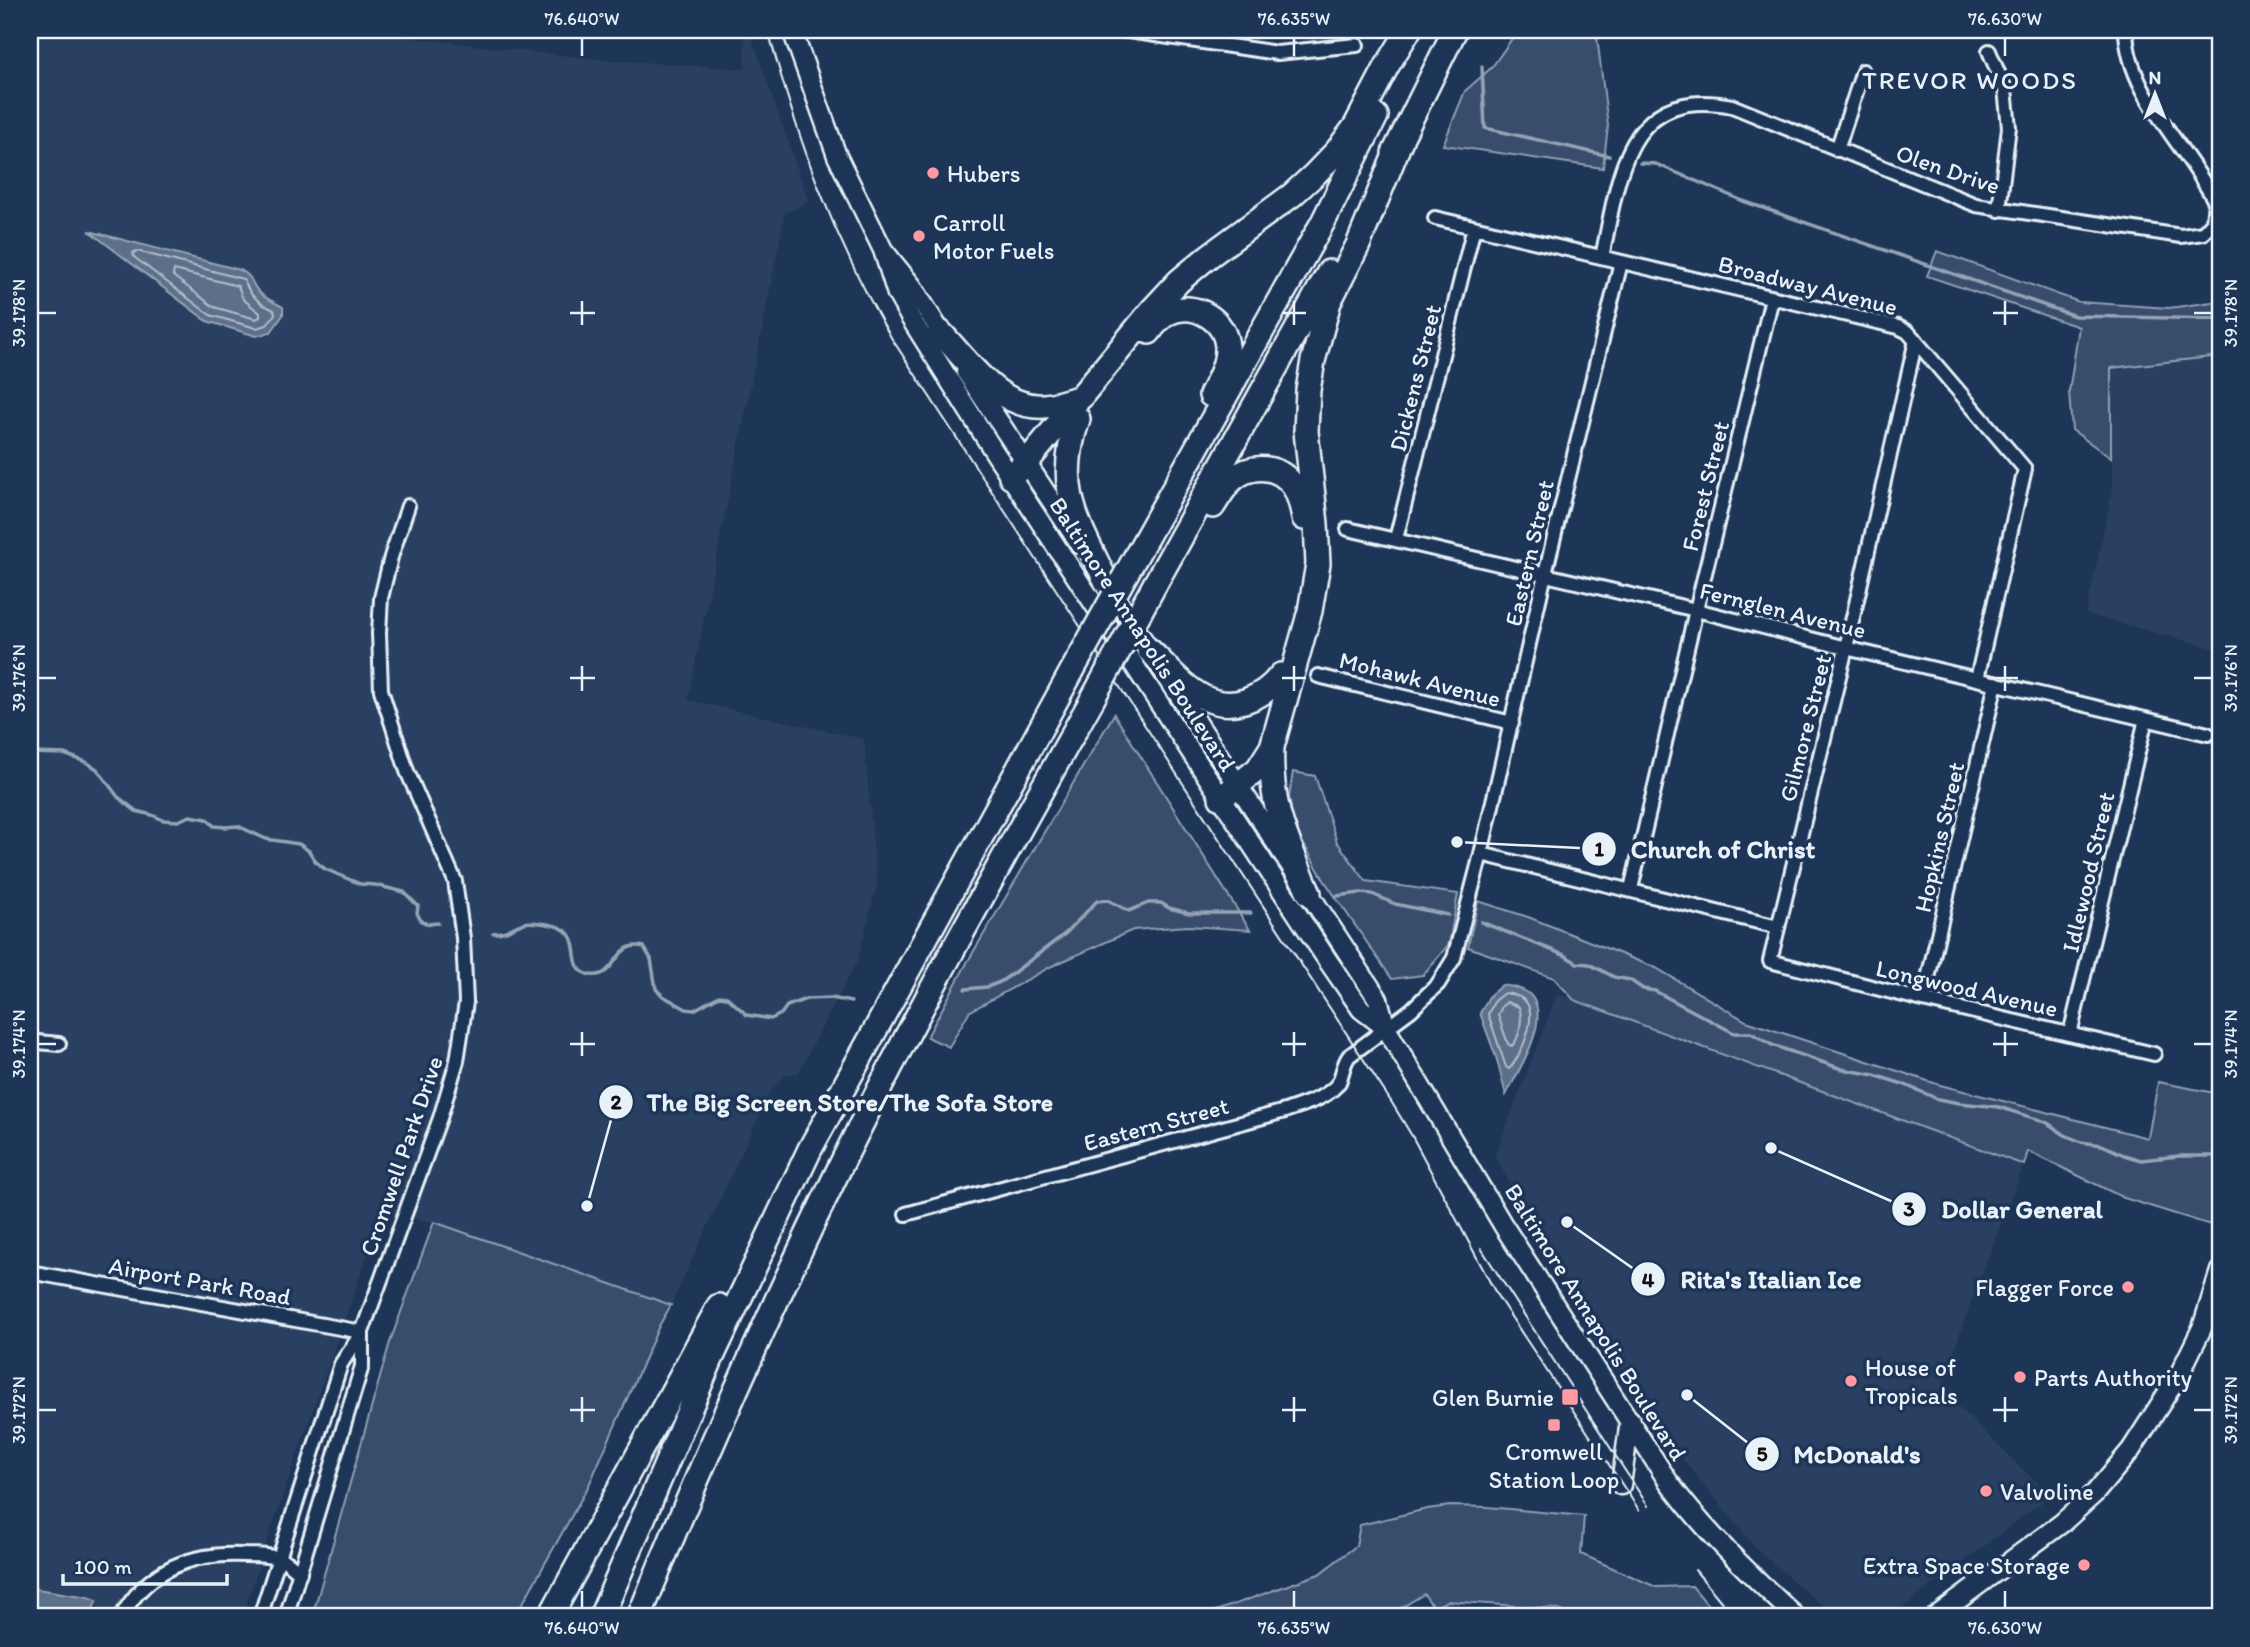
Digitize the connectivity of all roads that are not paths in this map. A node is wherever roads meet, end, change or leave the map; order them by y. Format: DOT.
graph roads {
  1 [pos="792,30"];
  2 [pos="1122,30"];
  3 [pos="1409,30"];
  4 [pos="1415,30"];
  5 [pos="1455,30"];
  6 [pos="2126,30"];
  7 [pos="1357,45"];
  8 [pos="1989,51"];
  9 [pos="1863,71"];
  10 [pos="1401,140"];
  11 [pos="1837,150"];
  12 [pos="1999,210"];
  13 [pos="1435,218"];
  14 [pos="1475,227"];
  15 [pos="883,250"];
  16 [pos="1602,257"];
  17 [pos="1621,262"];
  18 [pos="1772,298"];
  19 [pos="940,332"];
  20 [pos="1916,340"];
  21 [pos="1079,408"];
  22 [pos="1020,473"];
  23 [pos="408,506"];
  24 [pos="1158,517"];
  25 [pos="1348,528"];
  26 [pos="1396,539"];
  27 [pos="1545,574"];
  28 [pos="1155,584"];
  29 [pos="1110,589"];
  30 [pos="1696,610"];
  31 [pos="1846,648"];
  32 [pos="1149,650"];
  33 [pos="1280,675"];
  34 [pos="1318,676"];
  35 [pos="1977,679"];
  36 [pos="1996,683"];
  37 [pos="2146,719"];
  38 [pos="1512,723"];
  39 [pos="2208,734"];
  40 [pos="1272,747"];
  41 [pos="1226,787"];
  42 [pos="1481,854"];
  43 [pos="1632,889"];
  44 [pos="1309,893"];
  45 [pos="1779,926"];
  46 [pos="1770,961"];
  47 [pos="1923,1000"];
  48 [pos="1386,1028"];
  49 [pos="2070,1034"];
  50 [pos="30,1039"];
  51 [pos="59,1044"];
  52 [pos="2154,1054"];
  53 [pos="810,1149"];
  54 [pos="906,1214"];
  55 [pos="30,1272"];
  56 [pos="2220,1272"];
  57 [pos="362,1332"];
  58 [pos="1630,1420"];
  59 [pos="705,1457"];
  60 [pos="1621,1485"];
  61 [pos="280,1559"];
  62 [pos="300,1573"];
  63 [pos="121,1617"];
  64 [pos="260,1617"];
  65 [pos="286,1617"];
  66 [pos="550,1617"];
  67 [pos="601,1617"];
  68 [pos="639,1617"];
  69 [pos="650,1617"];
  70 [pos="1796,1617"];
  71 [pos="1936,1617"];
  1 -- 15 [label="main road, Baltimore Annapolis Boulevard"];
  2 -- 7 [label="street"];
  3 -- 21 [label="highway"];
  4 -- 24 [label="highway"];
  5 -- 10 [label="highway"];
  6 -- 12 [label="street, Olen Drive"];
  8 -- 12 [label="street"];
  9 -- 11 [label="street"];
  10 -- 28 [label="highway"];
  10 -- 40 [label="highway"];
  11 -- 12 [label="street, Olen Drive"];
  11 -- 16 [label="street, Olen Drive"];
  13 -- 14 [label="street, Broadway Avenue"];
  14 -- 16 [label="street, Broadway Avenue"];
  14 -- 26 [label="street, Dickens Street"];
  15 -- 19 [label="main road, Baltimore Annapolis Boulevard"];
  15 -- 22 [label="main road, Baltimore Annapolis Boulevard"];
  16 -- 17 [label="street, Broadway Avenue"];
  17 -- 18 [label="street, Broadway Avenue"];
  17 -- 27 [label="street, Eastern Street"];
  18 -- 20 [label="street, Broadway Avenue"];
  18 -- 30 [label="street, Forest Street"];
  19 -- 21 [label="highway"];
  19 -- 22 [label="main road, Baltimore Annapolis Boulevard"];
  20 -- 31 [label="street, Gilmore Street"];
  20 -- 35 [label="street, Broadway Avenue"];
  21 -- 22 [label="highway"];
  21 -- 24 [label="highway"];
  21 -- 29 [label="highway"];
  22 -- 29 [label="main road, Baltimore Annapolis Boulevard"];
  22 -- 41 [label="main road, Baltimore Annapolis Boulevard"];
  23 -- 57 [label="street, Cromwell Park Drive"];
  24 -- 53 [label="highway, bridge"];
  25 -- 26 [label="street, Fernglen Avenue"];
  26 -- 27 [label="street, Fernglen Avenue"];
  27 -- 30 [label="street, Fernglen Avenue"];
  27 -- 38 [label="street, Eastern Street"];
  28 -- 33 [label="highway"];
  28 -- 59 [label="highway, bridge"];
  29 -- 32 [label="main road, Baltimore Annapolis Boulevard"];
  30 -- 31 [label="street, Fernglen Avenue"];
  30 -- 43 [label="street, Forest Street"];
  31 -- 35 [label="street, Fernglen Avenue"];
  31 -- 45 [label="street, Gilmore Street"];
  32 -- 33 [label="highway"];
  32 -- 41 [label="main road, Baltimore Annapolis Boulevard"];
  33 -- 41 [label="highway"];
  34 -- 38 [label="street, Mohawk Avenue"];
  35 -- 36 [label="street, Fernglen Avenue"];
  36 -- 37 [label="street, Fernglen Avenue"];
  36 -- 47 [label="street, Hopkins Street"];
  37 -- 39 [label="street, Fernglen Avenue"];
  37 -- 49 [label="street, Idlewood Street"];
  38 -- 42 [label="street, Eastern Street"];
  40 -- 41 [label="highway"];
  40 -- 44 [label="highway"];
  41 -- 44 [label="main road, Baltimore Annapolis Boulevard"];
  41 -- 48 [label="main road, Baltimore Annapolis Boulevard"];
  42 -- 43 [label="street"];
  42 -- 48 [label="street, Eastern Street"];
  43 -- 45 [label="street"];
  44 -- 48 [label="main road, Baltimore Annapolis Boulevard"];
  45 -- 46 [label="street, Gilmore Street"];
  46 -- 47 [label="street, Longwood Avenue"];
  47 -- 49 [label="street, Longwood Avenue"];
  48 -- 54 [label="street, Eastern Street"];
  48 -- 58 [label="main road, Baltimore Annapolis Boulevard"];
  49 -- 52 [label="street, Longwood Avenue"];
  50 -- 51 [label="street"];
  53 -- 66 [label="highway"];
  53 -- 67 [label="highway"];
  55 -- 57 [label="street, Airport Park Road"];
  56 -- 71 [label="main road"];
  57 -- 61 [label="street, Cromwell Park Drive"];
  57 -- 62 [label="street, Cromwell Park Drive"];
  58 -- 60 [label="main road"];
  58 -- 70 [label="main road, Baltimore Annapolis Boulevard"];
  59 -- 68 [label="highway"];
  59 -- 69 [label="highway"];
  61 -- 62 [label="street"];
  61 -- 63 [label="street"];
  61 -- 64 [label="street, Cromwell Park Drive"];
  62 -- 65 [label="street, Cromwell Park Drive"];
}
